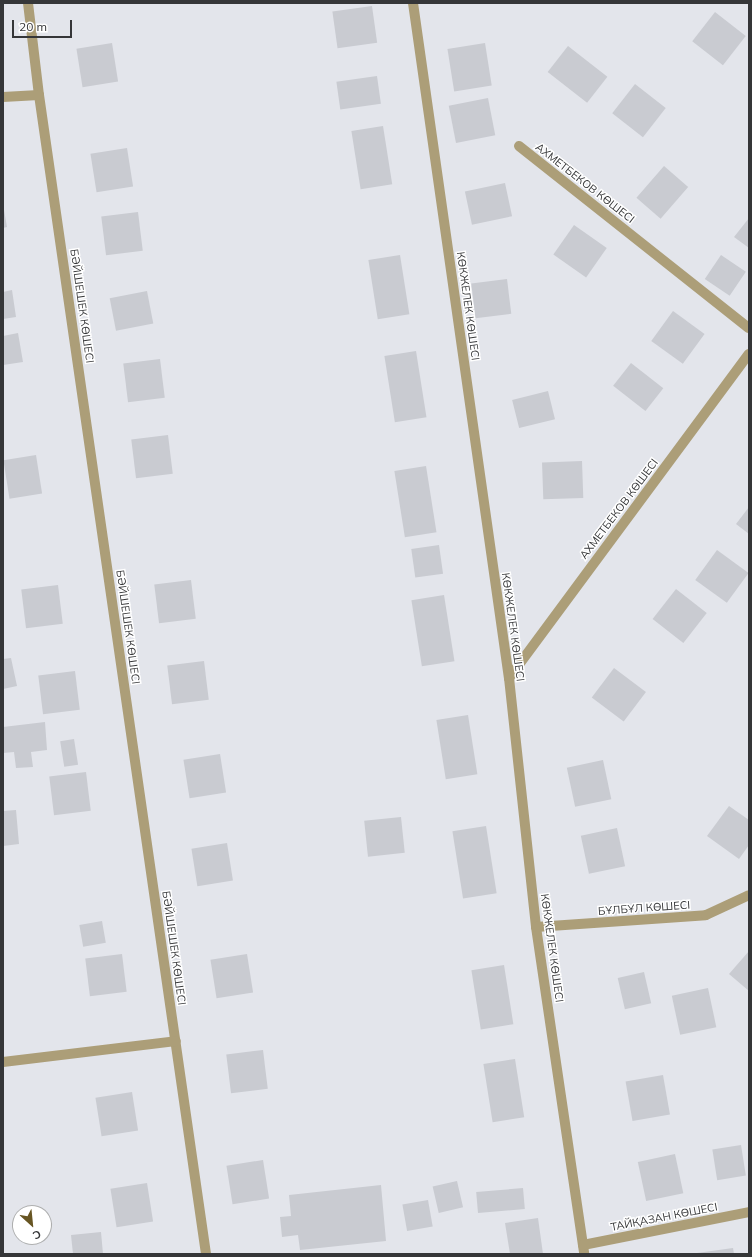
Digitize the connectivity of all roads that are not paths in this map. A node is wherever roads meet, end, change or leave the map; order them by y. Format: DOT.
graph roads {
  1 [pos="28,3"];
  2 [pos="413,3"];
  3 [pos="39,95"];
  4 [pos="3,97"];
  5 [pos="519,146"];
  6 [pos="749,328"];
  7 [pos="749,354"];
  8 [pos="509,678"];
  9 [pos="749,895"];
  10 [pos="536,927"];
  11 [pos="176,1041"];
  12 [pos="3,1062"];
  13 [pos="749,1212"];
  14 [pos="583,1249"];
  15 [pos="206,1254"];
  1 -- 3 [label="street, БӘЙШЕШЕК КӨШЕСІ"];
  2 -- 8 [label="street, КӨКЖЕЛЕК КӨШЕСІ"];
  3 -- 4 [label="street"];
  3 -- 11 [label="street, БӘЙШЕШЕК КӨШЕСІ"];
  5 -- 6 [label="street, АХМЕТБЕКОВ КӨШЕСІ"];
  7 -- 8 [label="street, АХМЕТБЕКОВ КӨШЕСІ"];
  8 -- 10 [label="street, КӨКЖЕЛЕК КӨШЕСІ"];
  9 -- 10 [label="street, БҰЛБҰЛ КӨШЕСІ"];
  10 -- 14 [label="street, КӨКЖЕЛЕК КӨШЕСІ"];
  11 -- 12 [label="street"];
  11 -- 15 [label="street, БӘЙШЕШЕК КӨШЕСІ"];
  13 -- 14 [label="street, ТАЙҚАЗАН КӨШЕСІ"];
}
